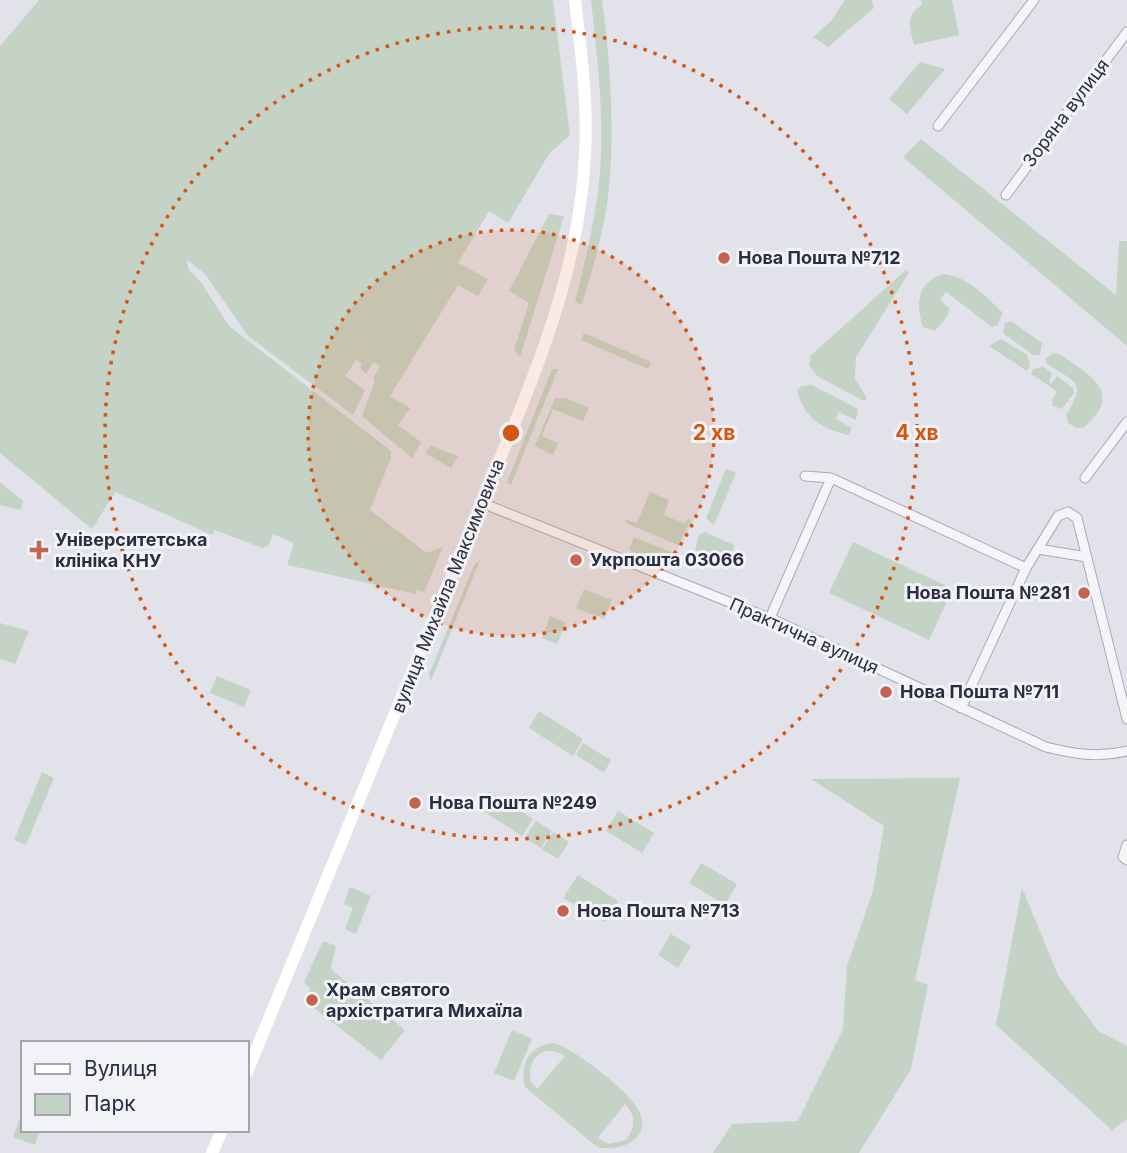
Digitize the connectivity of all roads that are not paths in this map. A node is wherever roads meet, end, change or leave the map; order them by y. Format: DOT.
graph roads {
  1 [pos="575,0"];
  2 [pos="1034,0"];
  3 [pos="1127,32"];
  4 [pos="938,126"];
  5 [pos="1006,195"];
  6 [pos="1127,422"];
  7 [pos="805,476"];
  8 [pos="831,478"];
  9 [pos="1085,478"];
  10 [pos="482,503"];
  11 [pos="1038,549"];
  12 [pos="1087,557"];
  13 [pos="1026,568"];
  14 [pos="770,618"];
  15 [pos="961,708"];
  16 [pos="1127,719"];
  17 [pos="1127,751"];
  18 [pos="1127,845"];
  19 [pos="1127,860"];
  20 [pos="248,1070"];
  21 [pos="221,1132"];
  22 [pos="212,1153"];
  1 -- 10 [label="main road, вулиця Михайла Максимовича"];
  2 -- 4 [label="street"];
  3 -- 5 [label="street, Зоряна вулиця"];
  6 -- 9 [label="street"];
  7 -- 8 [label="street"];
  8 -- 13 [label="street"];
  8 -- 14 [label="street"];
  10 -- 14 [label="street, Практична вулиця"];
  10 -- 20 [label="main road, вулиця Михайла Максимовича"];
  11 -- 12 [label="street"];
  11 -- 12 [label="street"];
  11 -- 13 [label="street"];
  12 -- 16 [label="street"];
  13 -- 15 [label="street"];
  14 -- 15 [label="street, Практична вулиця"];
  15 -- 17 [label="street, Практична вулиця"];
  18 -- 19 [label="street"];
  21 -- 22 [label="main road"];
}
